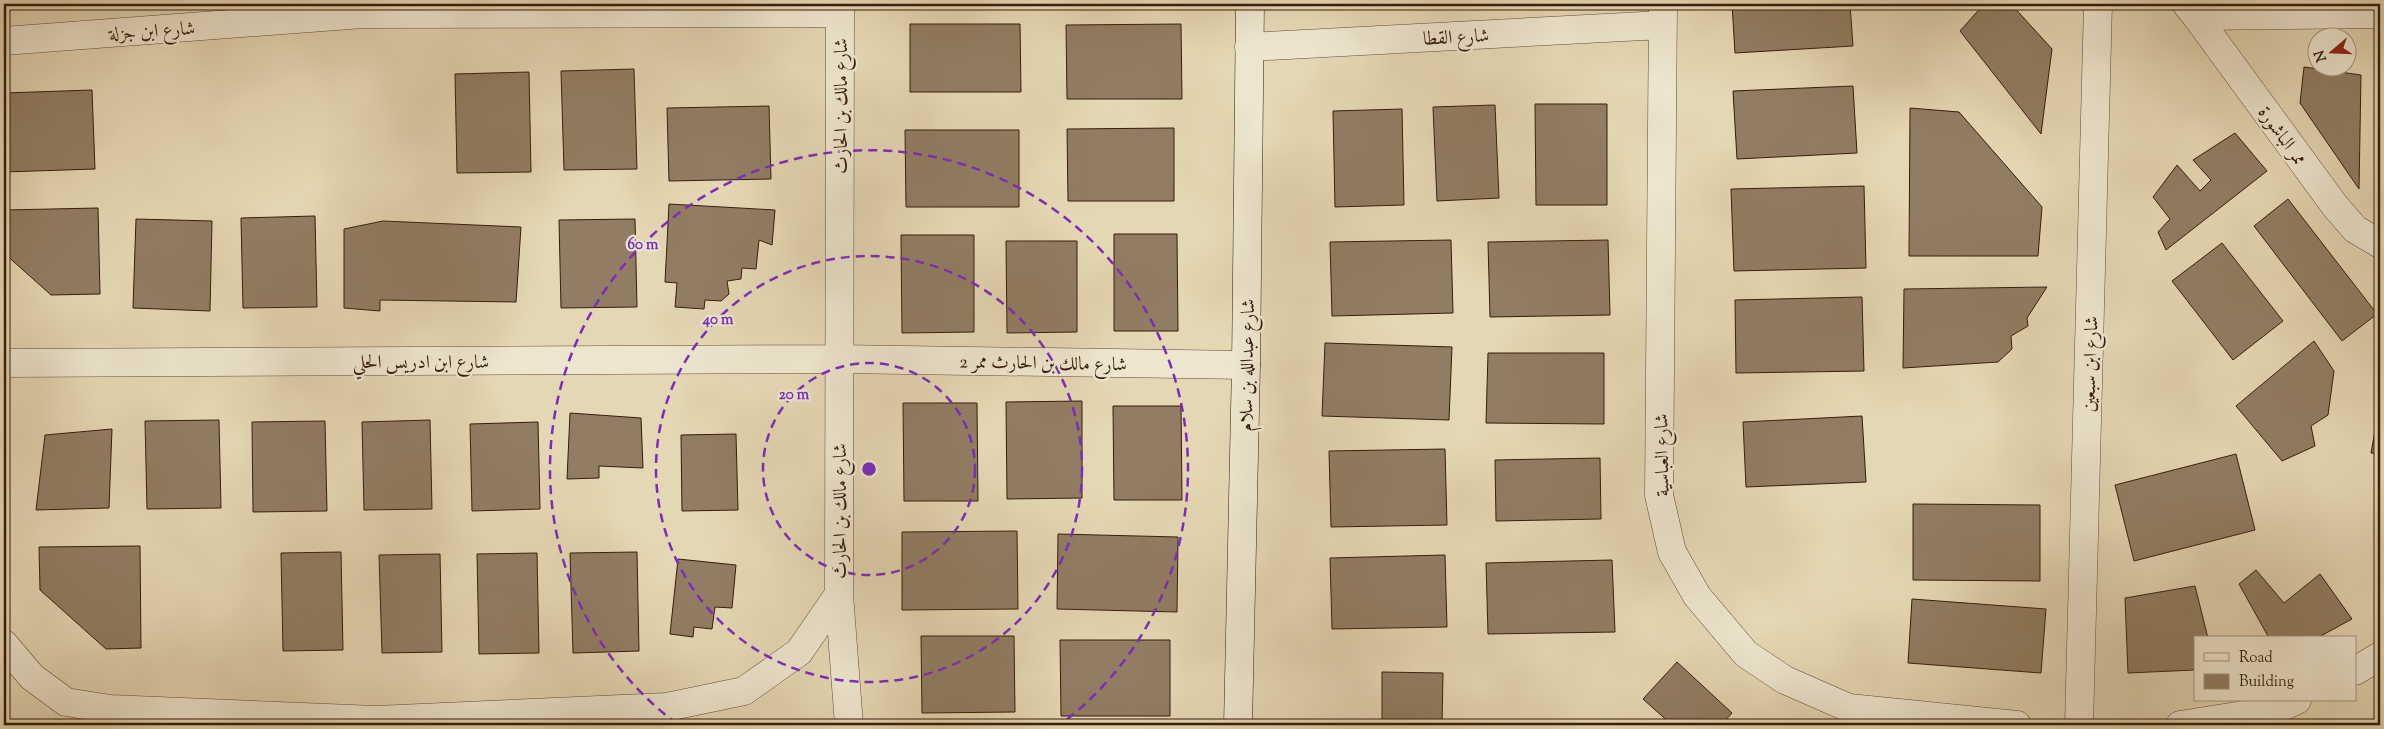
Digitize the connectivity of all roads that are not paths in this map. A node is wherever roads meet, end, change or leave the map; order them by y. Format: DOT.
graph roads {
  1 [pos="1250,4"];
  2 [pos="2098,4"];
  3 [pos="840,8"];
  4 [pos="363,9"];
  5 [pos="2191,10"];
  6 [pos="1663,14"];
  7 [pos="2380,14"];
  8 [pos="4,41"];
  9 [pos="1249,47"];
  10 [pos="2380,244"];
  11 [pos="839,359"];
  12 [pos="4,363"];
  13 [pos="1246,365"];
  14 [pos="839,594"];
  15 [pos="4,644"];
  16 [pos="2380,656"];
  17 [pos="2356,671"];
  18 [pos="2293,702"];
  19 [pos="376,723"];
  20 [pos="849,725"];
  21 [pos="1238,725"];
  22 [pos="2017,725"];
  23 [pos="2079,725"];
  24 [pos="2180,725"];
  1 -- 9 [label="street, شارع عبدالله بن سلام"];
  2 -- 23 [label="street, شارع ابن سبعين"];
  3 -- 4 [label="street, شارع ابن جزلة"];
  3 -- 11 [label="street, شارع مالك بن الحارث"];
  4 -- 8 [label="street, شارع ابن جزلة"];
  5 -- 7 [label="street"];
  5 -- 10 [label="street, ممر الباشورة"];
  6 -- 9 [label="street, شارع القطا"];
  6 -- 22 [label="street, شارع العباسية"];
  9 -- 13 [label="street, شارع عبدالله بن سلام"];
  11 -- 12 [label="street, شارع ابن ادريس الحلي"];
  11 -- 13 [label="street, شارع مالك بن الحارث ممر 2"];
  11 -- 14 [label="street, شارع مالك بن الحارث"];
  13 -- 21 [label="street, شارع عبدالله بن سلام"];
  14 -- 19 [label="street, شارع مالك بن الحارث"];
  14 -- 20 [label="street"];
  15 -- 19 [label="street, شارع مالك بن الحارث"];
  16 -- 17 [label="street"];
  18 -- 24 [label="street"];
}
